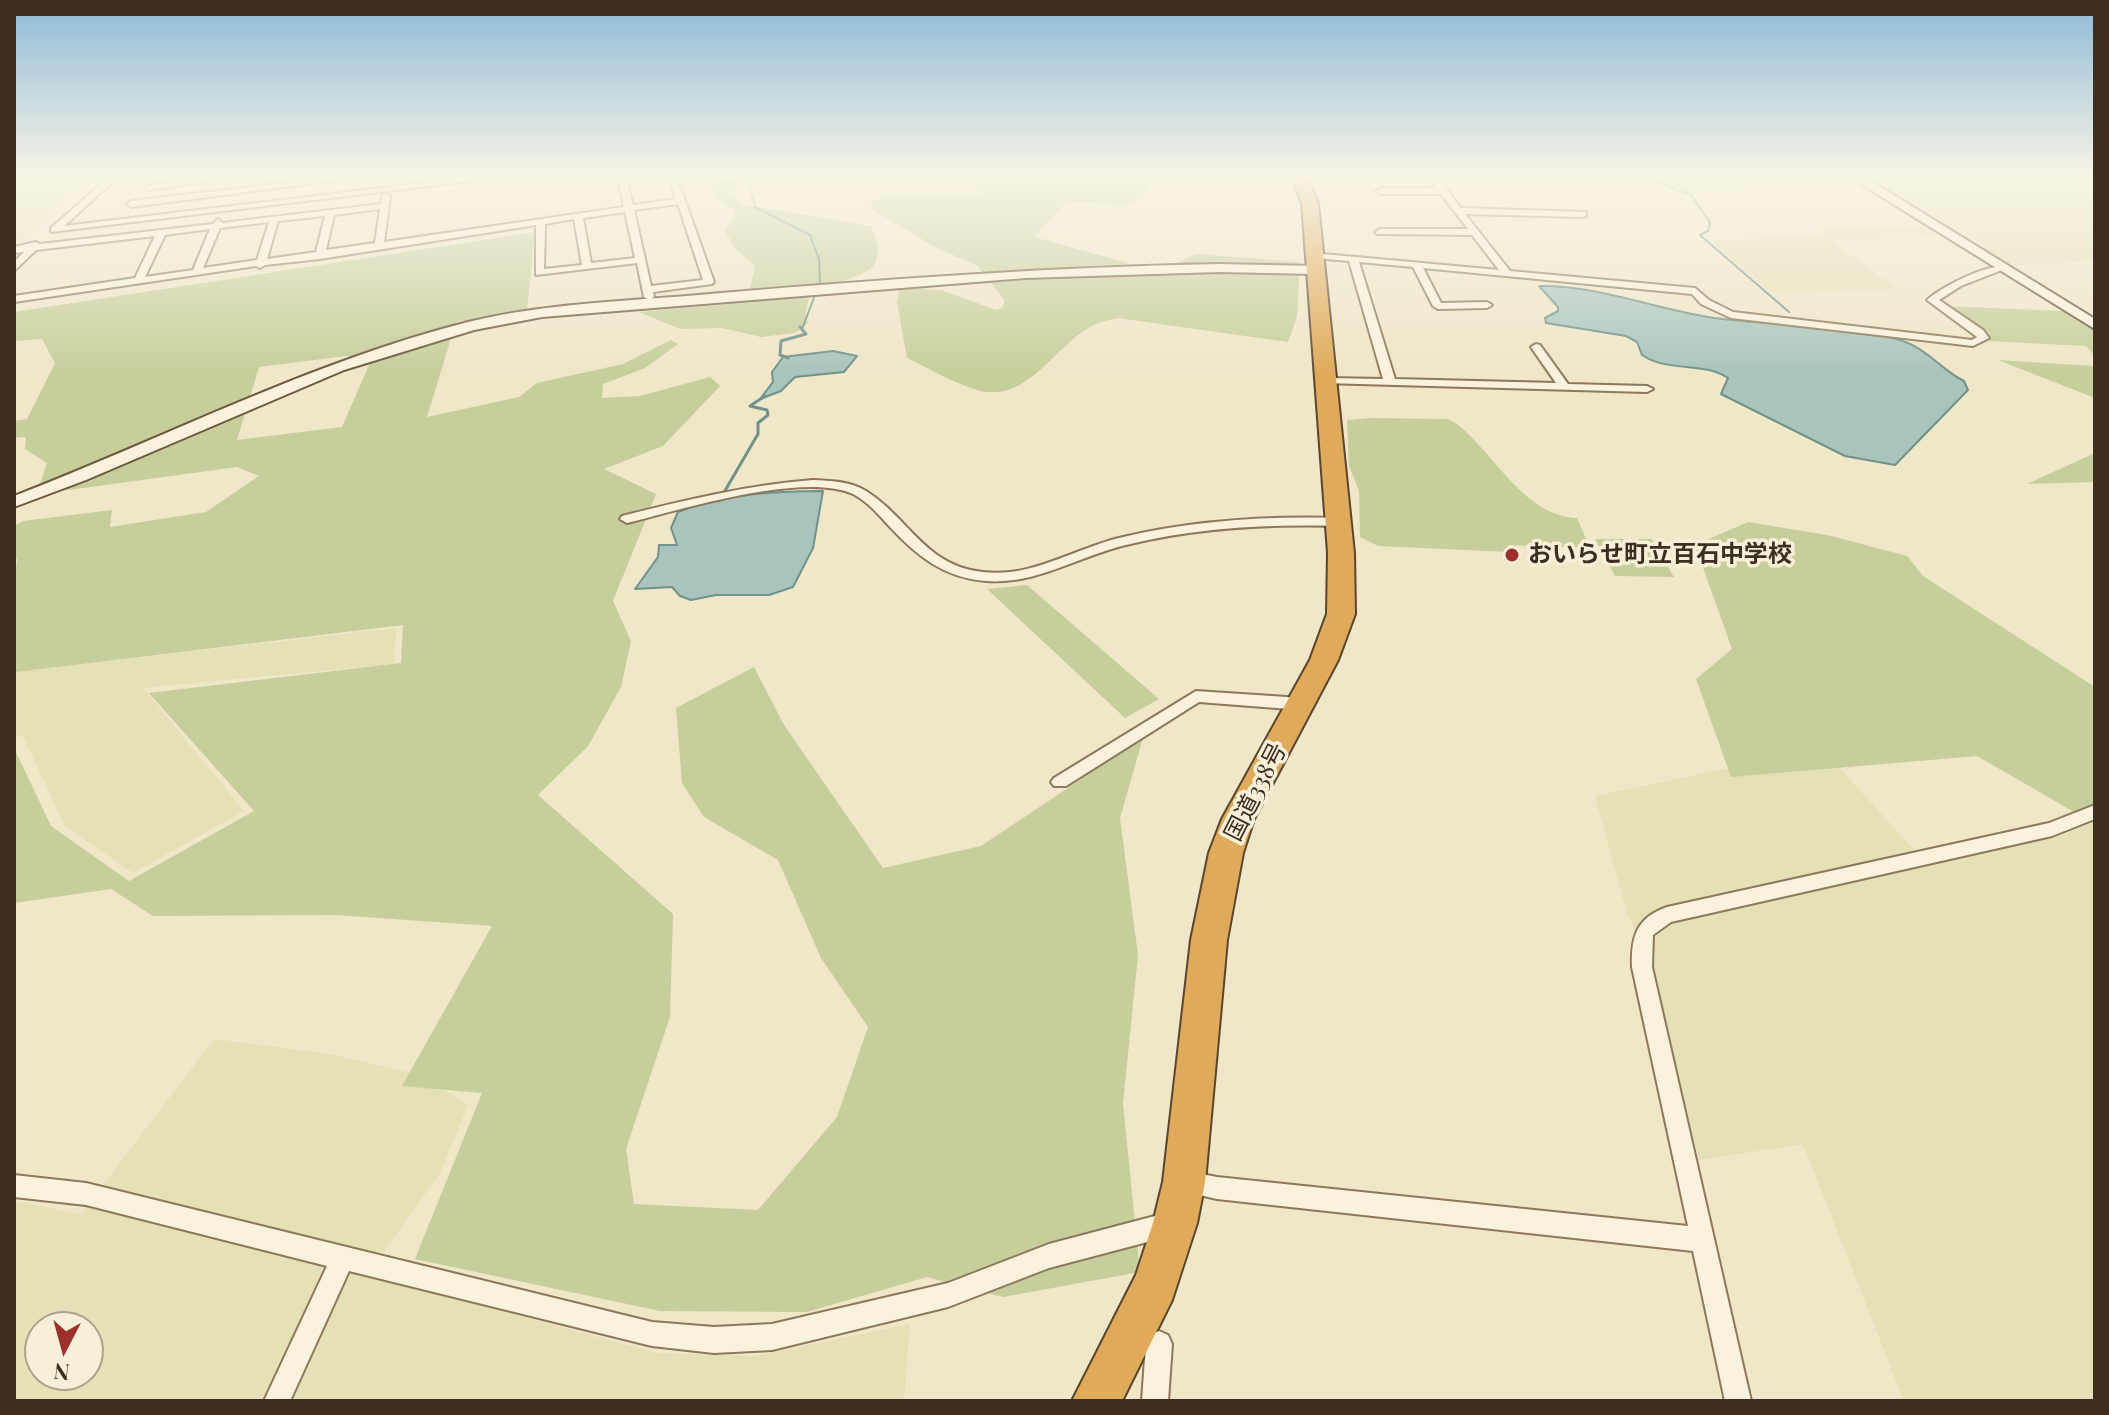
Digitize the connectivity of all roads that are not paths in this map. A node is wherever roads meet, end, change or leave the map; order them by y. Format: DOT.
graph roads {
  1 [pos="38,244"];
  2 [pos="75,244"];
  3 [pos="156,244"];
  4 [pos="209,244"];
  5 [pos="267,244"];
  6 [pos="323,244"];
  7 [pos="397,244"];
  8 [pos="540,244"];
  9 [pos="583,244"];
  10 [pos="638,244"];
  11 [pos="695,244"];
  12 [pos="1313,244"];
  13 [pos="1488,244"];
  14 [pos="1963,244"];
  15 [pos="379,247"];
  16 [pos="32,249"];
  17 [pos="14,250"];
  18 [pos="320,256"];
  19 [pos="1353,258"];
  20 [pos="641,260"];
  21 [pos="1315,262"];
  22 [pos="1416,264"];
  23 [pos="260,265"];
  24 [pos="587,267"];
  25 [pos="14,268"];
  26 [pos="2002,268"];
  27 [pos="1506,272"];
  28 [pos="196,274"];
  29 [pos="138,282"];
  30 [pos="649,296"];
  31 [pos="14,299"];
  32 [pos="1487,305"];
  33 [pos="2095,325"];
  34 [pos="1536,347"];
  35 [pos="1327,381"];
  36 [pos="1390,382"];
  37 [pos="1564,386"];
  38 [pos="1647,389"];
  39 [pos="14,502"];
  40 [pos="627,519"];
  41 [pos="1337,522"];
  42 [pos="1302,704"];
  43 [pos="1060,782"];
  44 [pos="2095,812"];
  45 [pos="1184,1182"];
  46 [pos="14,1186"];
  47 [pos="1175,1223"];
  48 [pos="1704,1240"];
  49 [pos="343,1258"];
  50 [pos="1159,1344"];
  51 [pos="277,1401"];
  52 [pos="1096,1401"];
  53 [pos="1155,1401"];
  54 [pos="1738,1401"];
  1 -- 16 [label="street"];
  2 -- 16 [label="street"];
  3 -- 29 [label="street"];
  4 -- 28 [label="street"];
  5 -- 23 [label="street"];
  6 -- 18 [label="street"];
  7 -- 15 [label="street"];
  8 -- 24 [label="street"];
  9 -- 24 [label="street"];
  10 -- 20 [label="street"];
  11 -- 30 [label="street"];
  12 -- 21 [label="highway, 国道338号"];
  13 -- 27 [label="street"];
  14 -- 26 [label="street"];
  15 -- 18 [label="street"];
  16 -- 17 [label="street"];
  16 -- 25 [label="street"];
  18 -- 23 [label="street"];
  19 -- 21 [label="street"];
  19 -- 22 [label="street"];
  19 -- 36 [label="street"];
  20 -- 24 [label="street"];
  20 -- 30 [label="street"];
  21 -- 30 [label="street"];
  21 -- 35 [label="highway, 国道338号"];
  22 -- 27 [label="street"];
  22 -- 32 [label="street"];
  23 -- 28 [label="street"];
  26 -- 27 [label="street"];
  26 -- 33 [label="street"];
  28 -- 29 [label="street"];
  29 -- 31 [label="street"];
  30 -- 39 [label="street"];
  34 -- 37 [label="street"];
  35 -- 36 [label="street"];
  35 -- 41 [label="highway, 国道338号"];
  36 -- 37 [label="street"];
  37 -- 38 [label="street"];
  40 -- 41 [label="street"];
  41 -- 42 [label="highway, 国道338号"];
  42 -- 43 [label="street"];
  42 -- 45 [label="highway, 国道338号"];
  44 -- 48 [label="street"];
  45 -- 47 [label="highway, 国道338号"];
  45 -- 48 [label="street"];
  46 -- 49 [label="street"];
  47 -- 49 [label="street"];
  47 -- 52 [label="highway, 国道338号"];
  48 -- 54 [label="street"];
  49 -- 51 [label="street"];
  50 -- 53 [label="street"];
}
